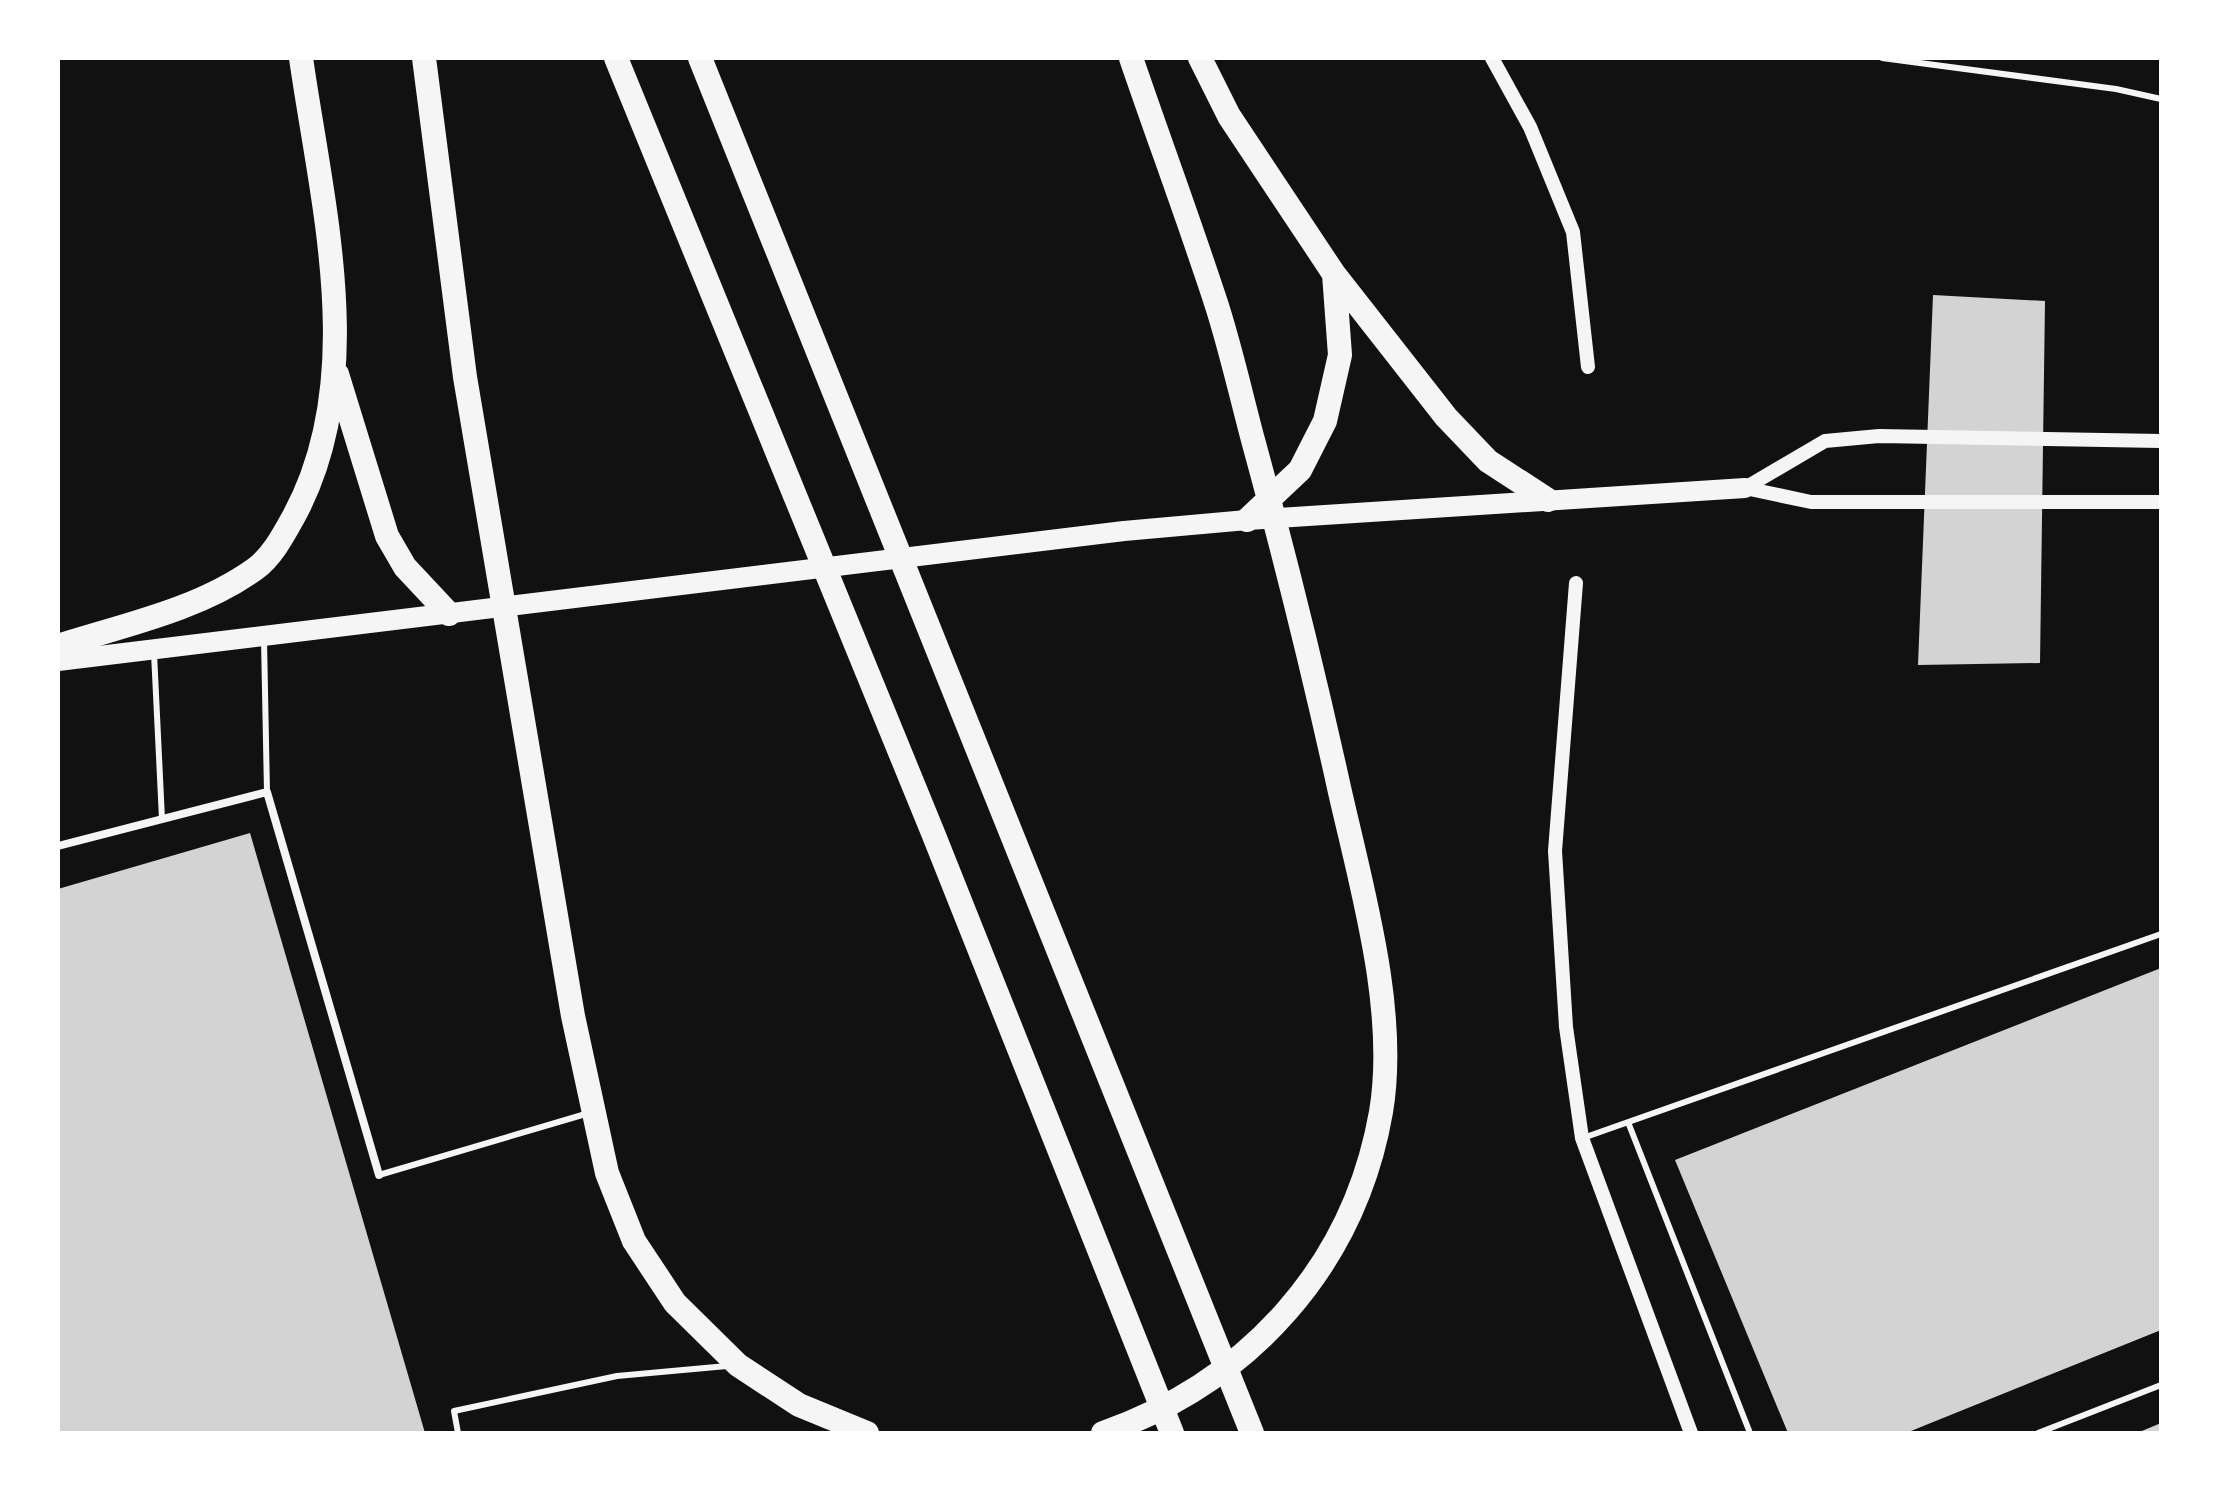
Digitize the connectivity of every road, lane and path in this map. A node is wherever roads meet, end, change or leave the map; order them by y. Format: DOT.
graph roads {
  1 [pos="301,58"];
  2 [pos="424,58"];
  3 [pos="616,58"];
  4 [pos="700,58"];
  5 [pos="1131,58"];
  6 [pos="1200,58"];
  7 [pos="1492,58"];
  8 [pos="1882,58"];
  9 [pos="2161,99"];
  10 [pos="1334,274"];
  11 [pos="334,364"];
  12 [pos="1588,367"];
  13 [pos="2161,441"];
  14 [pos="1745,488"];
  15 [pos="1548,500"];
  16 [pos="2161,502"];
  17 [pos="1247,520"];
  18 [pos="1576,583"];
  19 [pos="449,614"];
  20 [pos="263,637"];
  21 [pos="58,646"];
  22 [pos="153,650"];
  23 [pos="58,661"];
  24 [pos="267,792"];
  25 [pos="162,819"];
  26 [pos="58,846"];
  27 [pos="2161,934"];
  28 [pos="592,1112"];
  29 [pos="1628,1122"];
  30 [pos="1582,1138"];
  31 [pos="379,1175"];
  32 [pos="738,1365"];
  33 [pos="2161,1385"];
  34 [pos="458,1433"];
  35 [pos="867,1433"];
  36 [pos="1103,1433"];
  37 [pos="1172,1433"];
  38 [pos="1252,1433"];
  39 [pos="1691,1433"];
  40 [pos="1750,1433"];
  41 [pos="2038,1433"];
  1 -- 11 [label="highway"];
  2 -- 28 [label="highway"];
  3 -- 37 [label="highway"];
  4 -- 38 [label="highway"];
  5 -- 36 [label="highway"];
  6 -- 10 [label="highway"];
  7 -- 12 [label="street"];
  8 -- 9 [label="lane"];
  10 -- 15 [label="highway"];
  10 -- 17 [label="highway"];
  11 -- 19 [label="highway"];
  11 -- 21 [label="highway"];
  13 -- 14 [label="street"];
  14 -- 15 [label="main road"];
  14 -- 16 [label="street"];
  15 -- 17 [label="main road"];
  17 -- 19 [label="main road"];
  18 -- 30 [label="street"];
  19 -- 20 [label="main road"];
  20 -- 22 [label="main road"];
  20 -- 24 [label="lane"];
  22 -- 23 [label="main road"];
  22 -- 25 [label="lane"];
  24 -- 25 [label="street"];
  24 -- 31 [label="street"];
  25 -- 26 [label="street"];
  27 -- 29 [label="lane"];
  28 -- 31 [label="lane"];
  28 -- 32 [label="highway"];
  29 -- 30 [label="lane"];
  29 -- 40 [label="lane"];
  30 -- 39 [label="street"];
  32 -- 34 [label="lane"];
  32 -- 35 [label="highway"];
  33 -- 41 [label="lane"];
}
